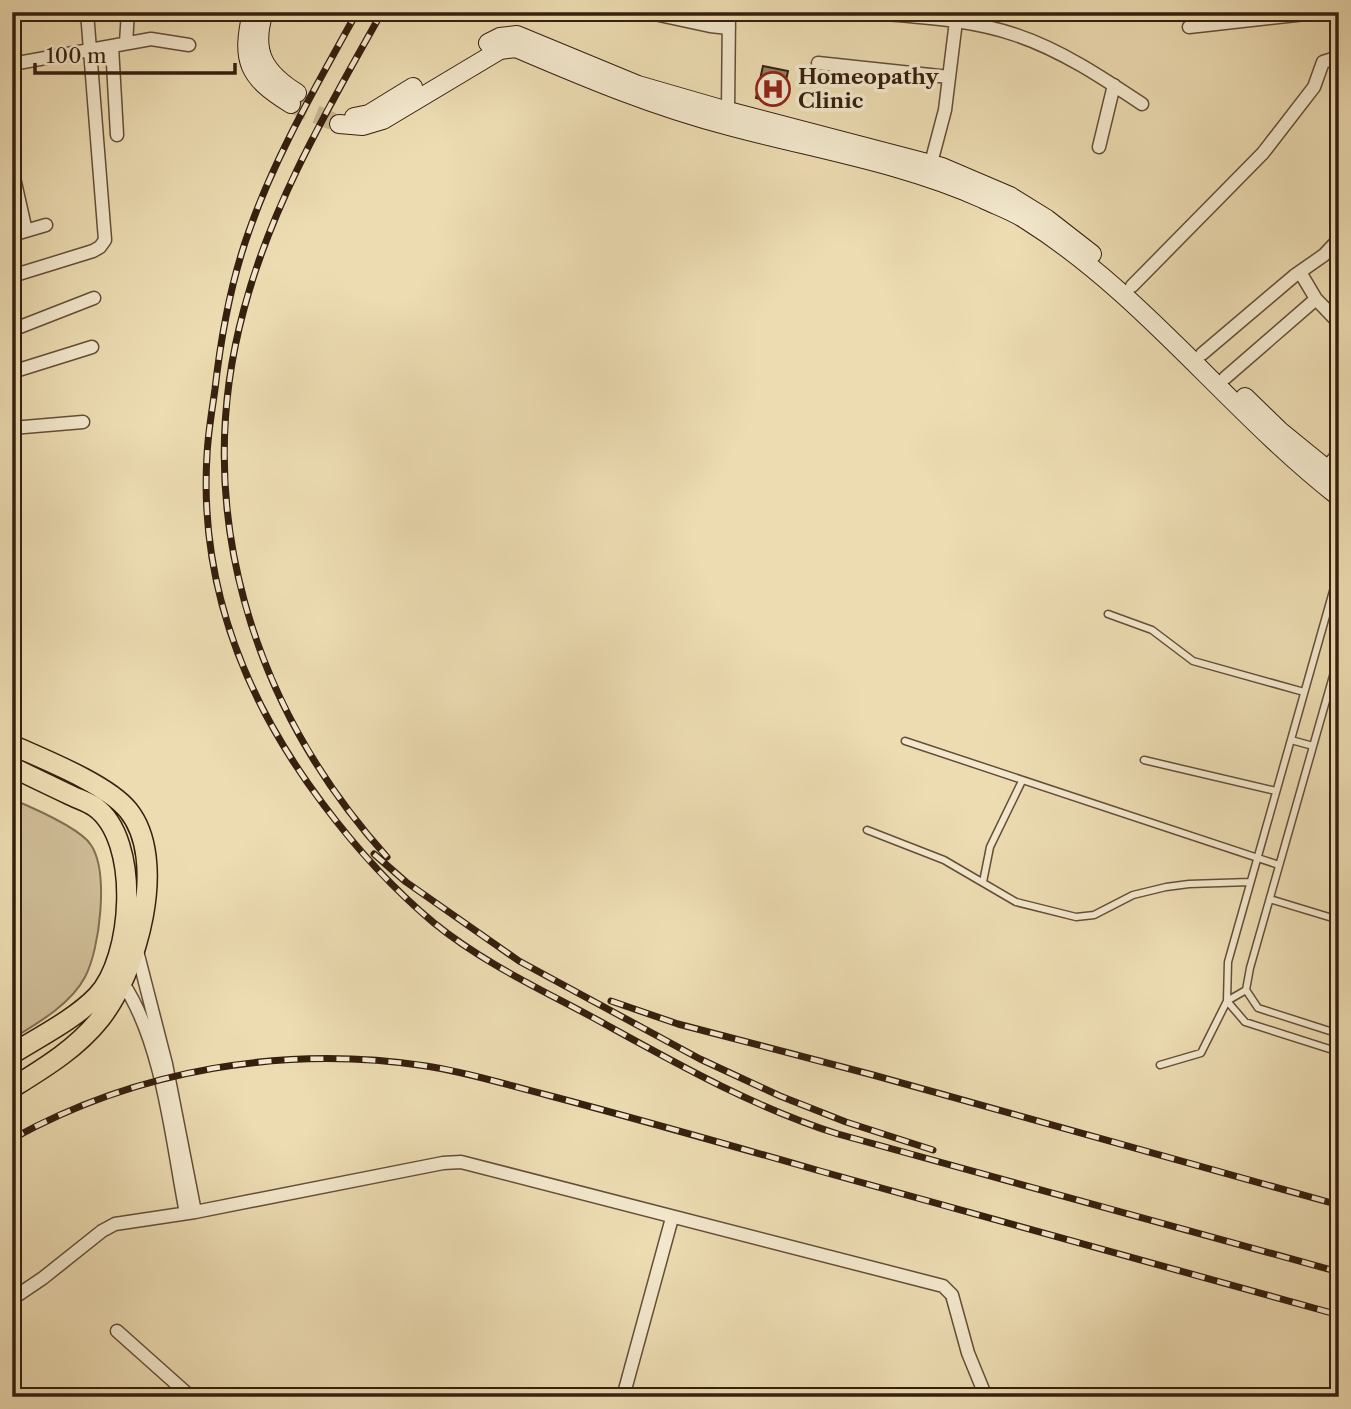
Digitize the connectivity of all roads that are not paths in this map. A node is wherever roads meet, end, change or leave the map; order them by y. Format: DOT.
graph roads {
  1 [pos="87,12"];
  2 [pos="128,12"];
  3 [pos="252,12"];
  4 [pos="264,12"];
  5 [pos="729,12"];
  6 [pos="863,12"];
  7 [pos="1324,12"];
  8 [pos="659,15"];
  9 [pos="927,15"];
  10 [pos="956,21"];
  11 [pos="1189,27"];
  12 [pos="729,28"];
  13 [pos="126,43"];
  14 [pos="189,45"];
  15 [pos="112,46"];
  16 [pos="90,51"];
  17 [pos="1339,57"];
  18 [pos="818,62"];
  19 [pos="12,64"];
  20 [pos="949,77"];
  21 [pos="1114,85"];
  22 [pos="1142,104"];
  23 [pos="728,111"];
  24 [pos="117,135"];
  25 [pos="1099,147"];
  26 [pos="931,163"];
  27 [pos="12,169"];
  28 [pos="46,225"];
  29 [pos="26,231"];
  30 [pos="12,235"];
  31 [pos="1339,239"];
  32 [pos="1300,272"];
  33 [pos="12,276"];
  34 [pos="1132,286"];
  35 [pos="94,298"];
  36 [pos="1316,299"];
  37 [pos="1339,323"];
  38 [pos="12,330"];
  39 [pos="92,347"];
  40 [pos="1202,354"];
  41 [pos="12,372"];
  42 [pos="1225,378"];
  43 [pos="83,422"];
  44 [pos="12,428"];
  45 [pos="1339,453"];
  46 [pos="1332,474"];
  47 [pos="1339,496"];
  48 [pos="1339,570"];
  49 [pos="1108,614"];
  50 [pos="1339,655"];
  51 [pos="1304,692"];
  52 [pos="1291,740"];
  53 [pos="905,741"];
  54 [pos="12,745"];
  55 [pos="1313,746"];
  56 [pos="1144,760"];
  57 [pos="12,767"];
  58 [pos="1022,781"];
  59 [pos="1276,791"];
  60 [pos="867,830"];
  61 [pos="1257,860"];
  62 [pos="1279,865"];
  63 [pos="983,882"];
  64 [pos="1250,883"];
  65 [pos="1270,899"];
  66 [pos="1339,920"];
  67 [pos="123,929"];
  68 [pos="136,947"];
  69 [pos="122,982"];
  70 [pos="1247,990"];
  71 [pos="1227,1001"];
  72 [pos="1339,1034"];
  73 [pos="1339,1052"];
  74 [pos="12,1054"];
  75 [pos="1160,1065"];
  76 [pos="12,1088"];
  77 [pos="190,1213"];
  78 [pos="672,1218"];
  79 [pos="12,1299"];
  80 [pos="117,1331"];
  81 [pos="191,1397"];
  82 [pos="623,1397"];
  83 [pos="986,1397"];
  1 -- 16 [label="street"];
  2 -- 13 [label="street"];
  3 -- 4 [label="main road"];
  5 -- 12 [label="street"];
  6 -- 9 [label="street"];
  7 -- 11 [label="street"];
  8 -- 12 [label="street"];
  9 -- 10 [label="street"];
  10 -- 20 [label="street"];
  10 -- 21 [label="street"];
  12 -- 23 [label="street"];
  13 -- 14 [label="street"];
  13 -- 15 [label="street"];
  15 -- 16 [label="street"];
  15 -- 24 [label="street"];
  16 -- 19 [label="street"];
  16 -- 33 [label="street"];
  17 -- 34 [label="street"];
  18 -- 20 [label="street"];
  20 -- 26 [label="street"];
  21 -- 22 [label="street"];
  21 -- 25 [label="street"];
  23 -- 26 [label="main road"];
  23 -- 47 [label="main road"];
  26 -- 34 [label="main road"];
  27 -- 29 [label="street"];
  28 -- 29 [label="street"];
  29 -- 30 [label="street"];
  31 -- 32 [label="street"];
  32 -- 36 [label="street"];
  32 -- 40 [label="street"];
  34 -- 40 [label="main road"];
  35 -- 38 [label="street"];
  36 -- 37 [label="street"];
  36 -- 42 [label="street"];
  39 -- 41 [label="street"];
  40 -- 42 [label="main road"];
  42 -- 46 [label="main road"];
  43 -- 44 [label="street"];
  45 -- 46 [label="street"];
  48 -- 51 [label="lane"];
  49 -- 51 [label="lane"];
  50 -- 55 [label="lane"];
  51 -- 52 [label="lane"];
  52 -- 55 [label="lane"];
  52 -- 59 [label="lane"];
  53 -- 58 [label="lane"];
  54 -- 68 [label="main road"];
  55 -- 62 [label="lane"];
  56 -- 59 [label="lane"];
  57 -- 67 [label="main road"];
  58 -- 61 [label="lane"];
  58 -- 63 [label="lane"];
  59 -- 61 [label="lane"];
  60 -- 63 [label="lane"];
  61 -- 62 [label="lane"];
  61 -- 64 [label="lane"];
  62 -- 65 [label="lane"];
  63 -- 64 [label="lane"];
  64 -- 71 [label="lane"];
  65 -- 66 [label="lane"];
  65 -- 70 [label="lane"];
  67 -- 68 [label="street"];
  67 -- 74 [label="main road"];
  68 -- 69 [label="main road"];
  68 -- 77 [label="street"];
  69 -- 76 [label="main road"];
  69 -- 77 [label="street"];
  70 -- 71 [label="lane"];
  70 -- 72 [label="lane"];
  71 -- 73 [label="lane"];
  71 -- 75 [label="lane"];
  77 -- 78 [label="street"];
  77 -- 79 [label="street"];
  78 -- 82 [label="street"];
  78 -- 83 [label="street"];
  80 -- 81 [label="street"];
}
